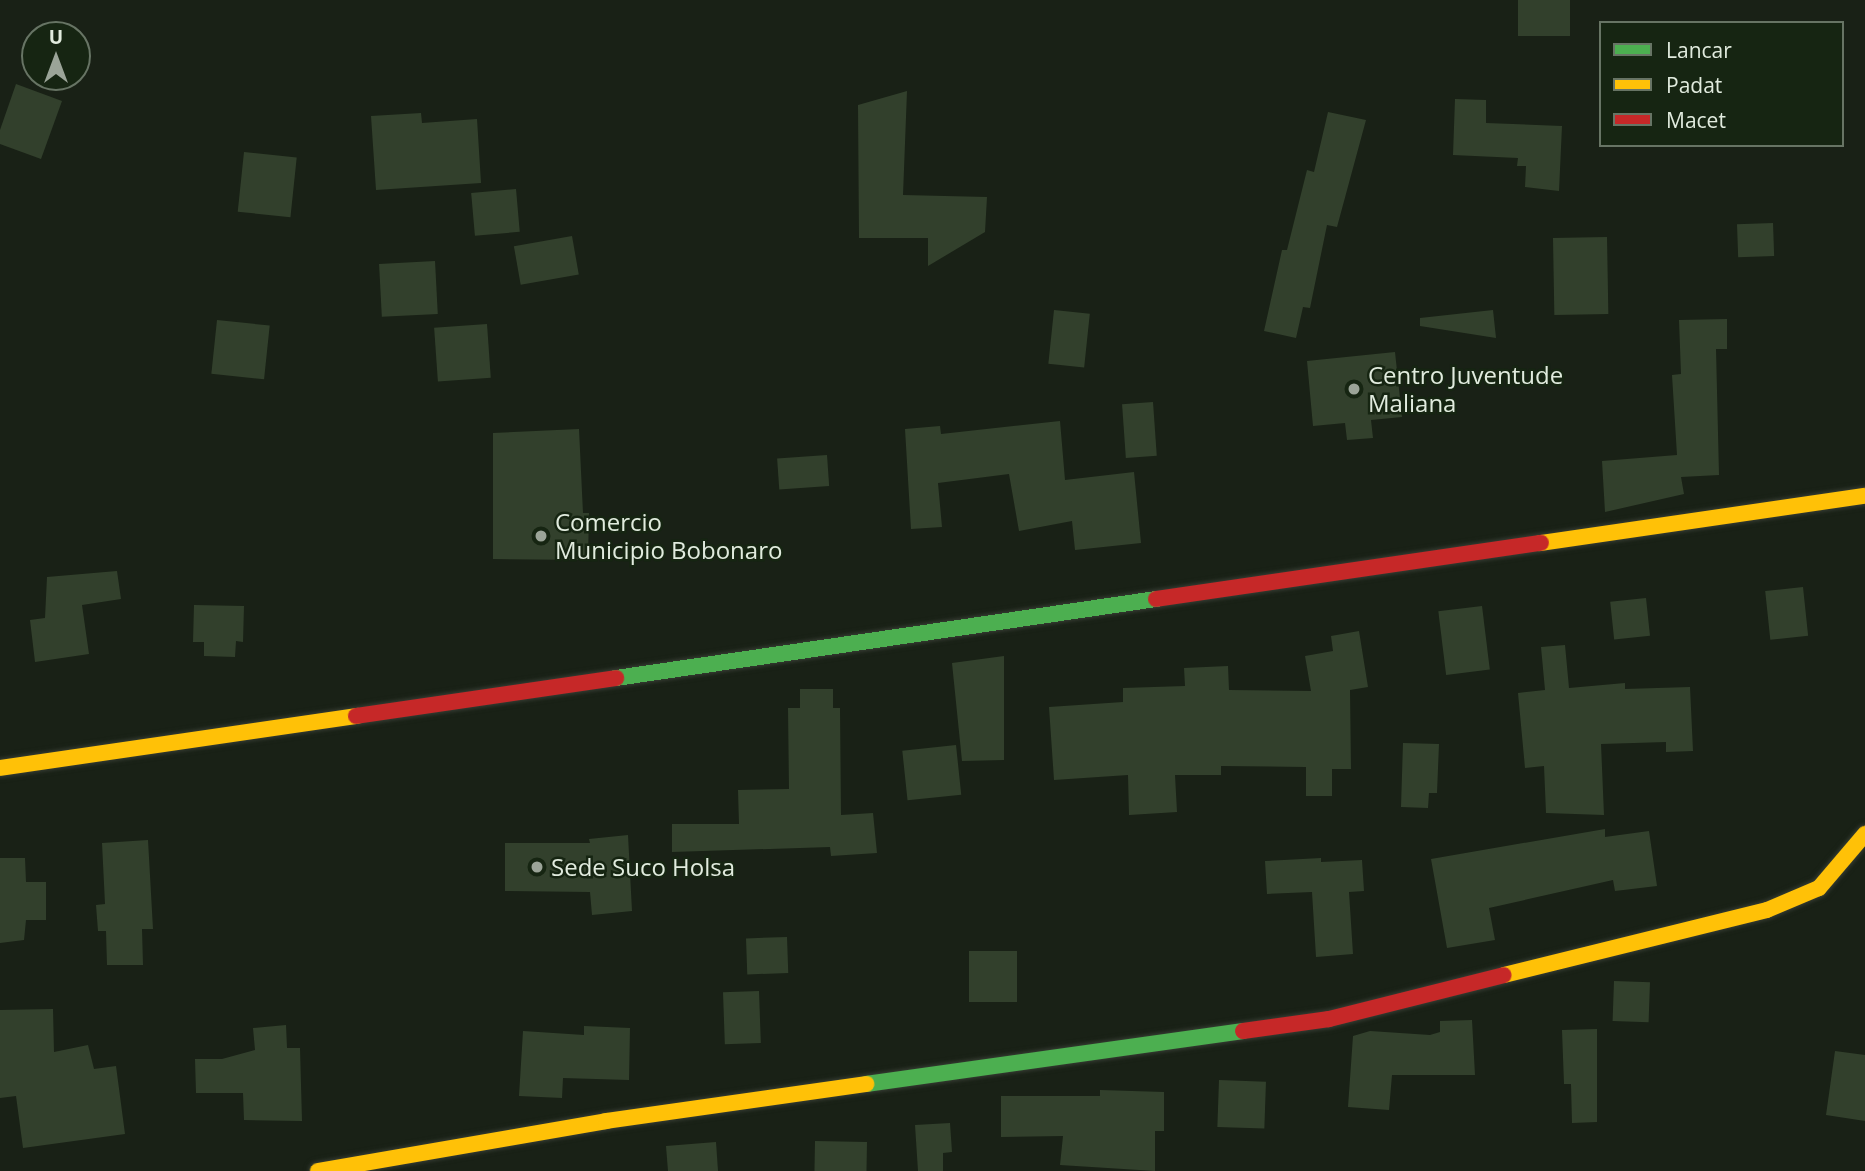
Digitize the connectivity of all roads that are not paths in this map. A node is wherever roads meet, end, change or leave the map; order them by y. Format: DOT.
graph roads {
  1 [pos="1865,496"];
  2 [pos="0,768"];
  3 [pos="1865,834"];
  4 [pos="318,1171"];
  1 -- 2 [label="main road"];
  3 -- 4 [label="main road"];
}
